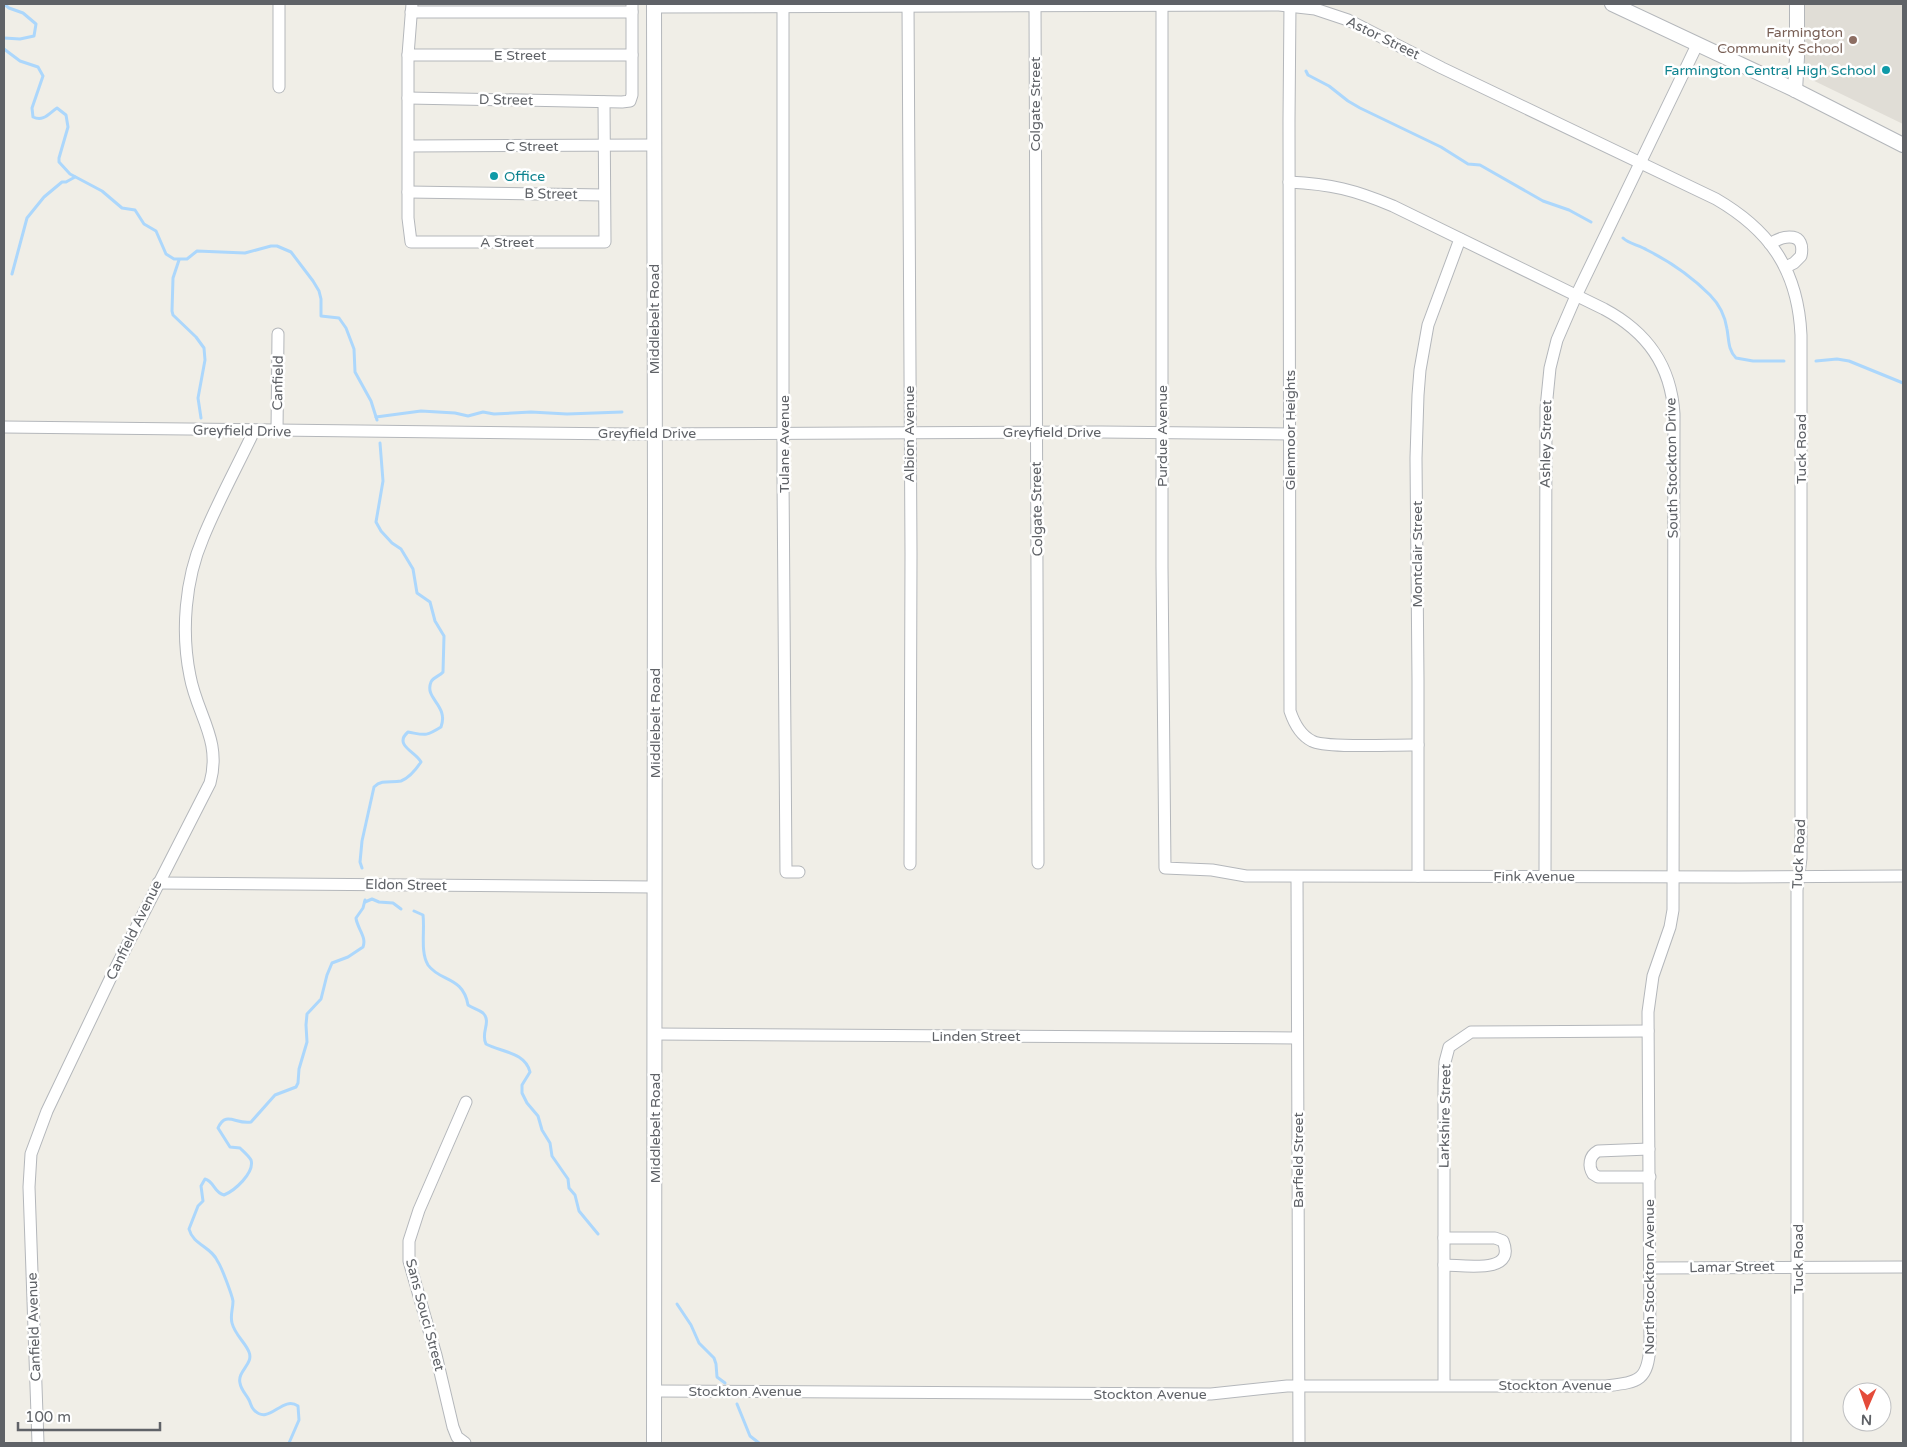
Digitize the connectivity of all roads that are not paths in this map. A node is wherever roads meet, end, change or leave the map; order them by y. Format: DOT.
graph roads {
  1 [pos="279,4"];
  2 [pos="1612,4"];
  3 [pos="1797,4"];
  4 [pos="654,5"];
  5 [pos="783,5"];
  6 [pos="908,5"];
  7 [pos="1035,5"];
  8 [pos="1162,5"];
  9 [pos="1290,5"];
  10 [pos="412,8"];
  11 [pos="632,8"];
  12 [pos="1697,45"];
  13 [pos="408,55"];
  14 [pos="632,55"];
  15 [pos="279,87"];
  16 [pos="1795,90"];
  17 [pos="408,98"];
  18 [pos="604,102"];
  19 [pos="1903,144"];
  20 [pos="654,145"];
  21 [pos="408,146"];
  22 [pos="604,146"];
  23 [pos="1641,162"];
  24 [pos="1289,182"];
  25 [pos="408,192"];
  26 [pos="604,195"];
  27 [pos="1460,239"];
  28 [pos="1770,244"];
  29 [pos="1786,267"];
  30 [pos="1576,296"];
  31 [pos="278,334"];
  32 [pos="4,428"];
  33 [pos="254,431"];
  34 [pos="277,431"];
  35 [pos="1162,432"];
  36 [pos="909,433"];
  37 [pos="1036,433"];
  38 [pos="655,434"];
  39 [pos="783,434"];
  40 [pos="1290,434"];
  41 [pos="1418,744"];
  42 [pos="910,864"];
  43 [pos="1038,864"];
  44 [pos="1165,868"];
  45 [pos="799,872"];
  46 [pos="1418,876"];
  47 [pos="1545,876"];
  48 [pos="1903,876"];
  49 [pos="1297,877"];
  50 [pos="1673,877"];
  51 [pos="1798,877"];
  52 [pos="158,883"];
  53 [pos="654,887"];
  54 [pos="1648,1031"];
  55 [pos="655,1034"];
  56 [pos="1297,1038"];
  57 [pos="466,1102"];
  58 [pos="1649,1150"];
  59 [pos="1650,1177"];
  60 [pos="1444,1238"];
  61 [pos="1444,1265"];
  62 [pos="1798,1266"];
  63 [pos="1903,1267"];
  64 [pos="1650,1268"];
  65 [pos="1643,1375"];
  66 [pos="1444,1385"];
  67 [pos="1298,1386"];
  68 [pos="655,1391"];
  69 [pos="38,1443"];
  70 [pos="466,1443"];
  71 [pos="654,1443"];
  72 [pos="1299,1443"];
  73 [pos="1797,1443"];
  1 -- 15 [label="street"];
  2 -- 12 [label="street"];
  3 -- 16 [label="street"];
  4 -- 5 [label="street, Astor Street"];
  4 -- 20 [label="street, Middlebelt Road"];
  5 -- 6 [label="street, Astor Street"];
  5 -- 39 [label="street, Tulane Avenue"];
  6 -- 7 [label="street, Astor Street"];
  6 -- 36 [label="street, Albion Avenue"];
  7 -- 8 [label="street, Astor Street"];
  7 -- 37 [label="street, Colgate Street"];
  8 -- 9 [label="street, Astor Street"];
  8 -- 35 [label="street, Purdue Avenue"];
  9 -- 23 [label="street, Astor Street"];
  9 -- 24 [label="street, Glenmoor Heights"];
  10 -- 11 [label="street"];
  10 -- 13 [label="street"];
  11 -- 14 [label="street"];
  12 -- 16 [label="street"];
  12 -- 23 [label="street, Ashley Street"];
  13 -- 14 [label="street, E Street"];
  13 -- 17 [label="street"];
  14 -- 18 [label="street, D Street"];
  16 -- 19 [label="street"];
  17 -- 18 [label="street, D Street"];
  17 -- 21 [label="street"];
  18 -- 22 [label="street, A Street"];
  20 -- 22 [label="street, C Street"];
  20 -- 38 [label="street, Middlebelt Road"];
  21 -- 22 [label="street, C Street"];
  21 -- 25 [label="street"];
  22 -- 26 [label="street, A Street"];
  23 -- 28 [label="street, Tuck Road"];
  23 -- 30 [label="street, Ashley Street"];
  24 -- 27 [label="street, South Stockton Drive"];
  24 -- 40 [label="street, Glenmoor Heights"];
  25 -- 26 [label="street, B Street"];
  25 -- 26 [label="street, A Street"];
  27 -- 30 [label="street, South Stockton Drive"];
  27 -- 41 [label="street, Montclair Street"];
  28 -- 29 [label="street, Tuck Road"];
  28 -- 29 [label="street"];
  29 -- 51 [label="street, Tuck Road"];
  30 -- 47 [label="street, Ashley Street"];
  30 -- 50 [label="street, South Stockton Drive"];
  31 -- 34 [label="street, Canfield"];
  32 -- 33 [label="street, Greyfield Drive"];
  33 -- 34 [label="street, Greyfield Drive"];
  33 -- 52 [label="street, Canfield Avenue"];
  34 -- 38 [label="street, Greyfield Drive"];
  35 -- 37 [label="street, Greyfield Drive"];
  35 -- 40 [label="street, Greyfield Drive"];
  35 -- 44 [label="street, Purdue Avenue"];
  36 -- 37 [label="street, Greyfield Drive"];
  36 -- 39 [label="street, Greyfield Drive"];
  36 -- 42 [label="street, Albion Avenue"];
  37 -- 43 [label="street, Colgate Street"];
  38 -- 39 [label="street, Greyfield Drive"];
  38 -- 53 [label="street, Middlebelt Road"];
  39 -- 45 [label="street, Tulane Avenue"];
  40 -- 41 [label="street, Glenmoor Heights"];
  41 -- 46 [label="street, Montclair Street"];
  44 -- 49 [label="street, Fink Avenue"];
  46 -- 47 [label="street, Fink Avenue"];
  46 -- 49 [label="street, Fink Avenue"];
  47 -- 50 [label="street, Fink Avenue"];
  48 -- 51 [label="street, Fink Avenue"];
  49 -- 56 [label="street, Barfield Street"];
  50 -- 51 [label="street, Fink Avenue"];
  50 -- 54 [label="street, North Stockton Avenue"];
  51 -- 62 [label="street, Tuck Road"];
  52 -- 53 [label="street, Eldon Street"];
  52 -- 69 [label="street, Canfield Avenue"];
  53 -- 55 [label="street, Middlebelt Road"];
  54 -- 58 [label="street, North Stockton Avenue"];
  54 -- 60 [label="street, Larkshire Street"];
  55 -- 56 [label="street, Linden Street"];
  55 -- 68 [label="street, Middlebelt Road"];
  56 -- 67 [label="street, Barfield Street"];
  57 -- 70 [label="street, Sans Souci Street"];
  58 -- 59 [label="street, North Stockton Avenue"];
  58 -- 59 [label="street"];
  59 -- 64 [label="street, North Stockton Avenue"];
  60 -- 61 [label="street, Larkshire Street"];
  60 -- 61 [label="street"];
  61 -- 66 [label="street, Larkshire Street"];
  62 -- 63 [label="street, Lamar Street"];
  62 -- 64 [label="street, Lamar Street"];
  62 -- 73 [label="street, Tuck Road"];
  64 -- 65 [label="street, North Stockton Avenue"];
  65 -- 66 [label="street, Stockton Avenue"];
  66 -- 67 [label="street, Stockton Avenue"];
  67 -- 68 [label="street, Stockton Avenue"];
  67 -- 72 [label="street, Barfield Street"];
  68 -- 71 [label="street, Middlebelt Road"];
}
